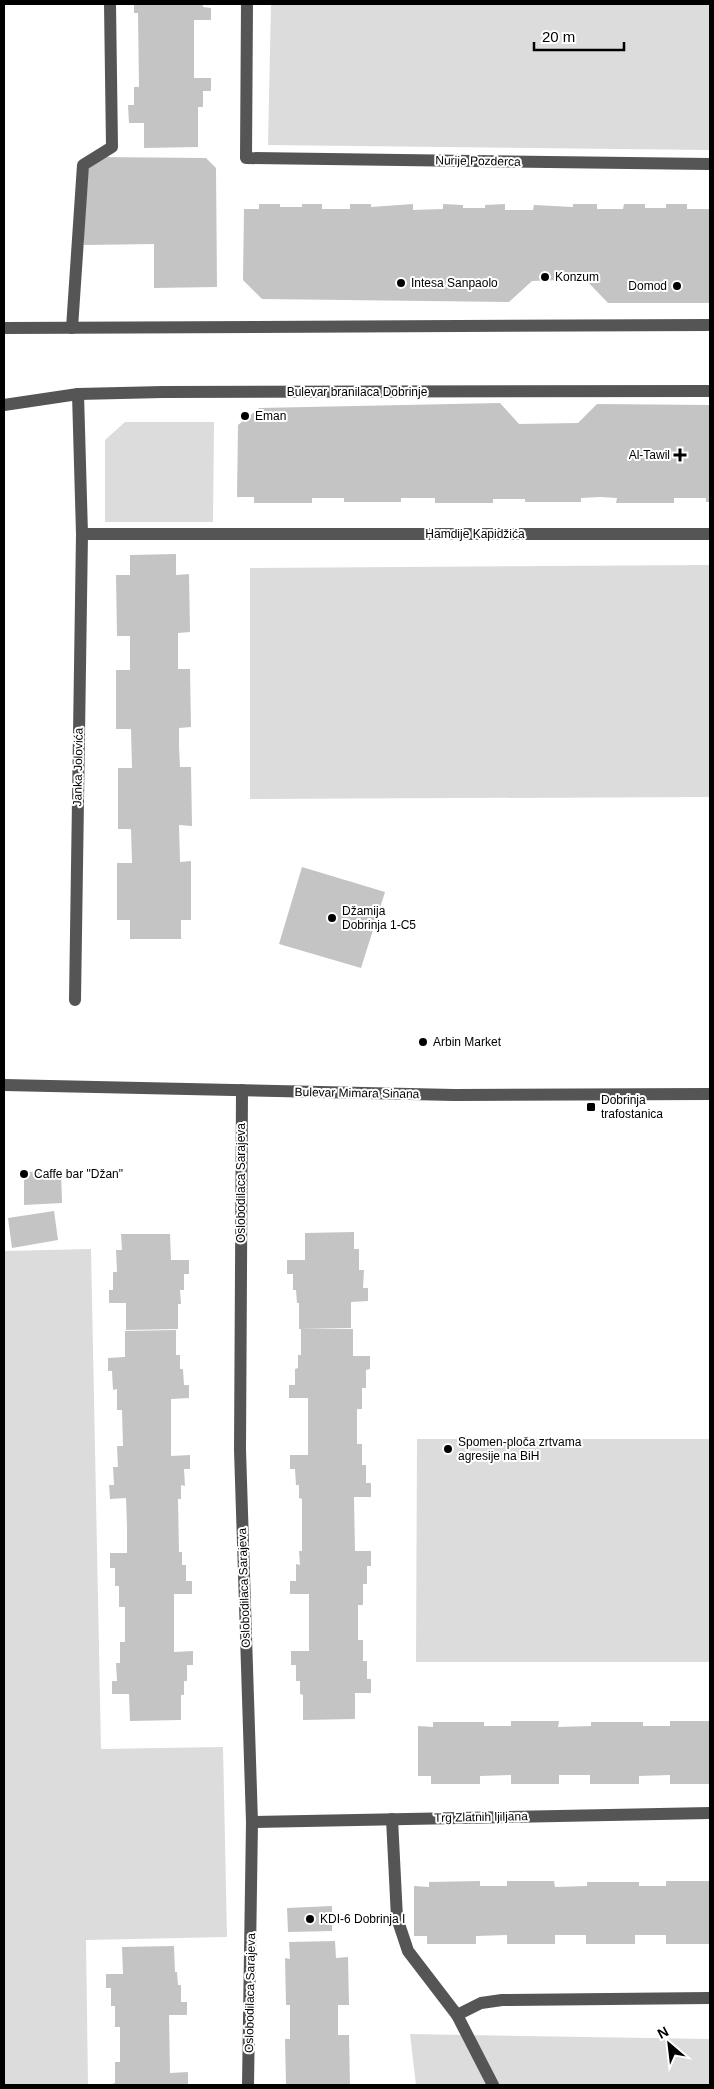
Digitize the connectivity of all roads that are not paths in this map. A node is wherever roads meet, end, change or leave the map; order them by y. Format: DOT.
graph roads {
  1 [pos="110,4"];
  2 [pos="246,4"];
  3 [pos="710,164"];
  4 [pos="710,325"];
  5 [pos="4,328"];
  6 [pos="72,328"];
  7 [pos="710,391"];
  8 [pos="78,394"];
  9 [pos="4,405"];
  10 [pos="82,534"];
  11 [pos="710,534"];
  12 [pos="75,1000"];
  13 [pos="4,1085"];
  14 [pos="242,1090"];
  15 [pos="710,1094"];
  16 [pos="710,1813"];
  17 [pos="392,1819"];
  18 [pos="252,1822"];
  19 [pos="710,1998"];
  20 [pos="457,2015"];
  21 [pos="248,2085"];
  22 [pos="493,2085"];
  1 -- 6 [label="street"];
  2 -- 3 [label="street, Nurije Pozderca"];
  4 -- 6 [label="street"];
  5 -- 6 [label="street"];
  7 -- 8 [label="street, Bulevar branilaca Dobrinje"];
  8 -- 9 [label="street, Bulevar branilaca Dobrinje"];
  8 -- 10 [label="street, Janka Jolovića"];
  10 -- 11 [label="street, Hamdije Kapidžića"];
  10 -- 12 [label="street, Janka Jolovića"];
  13 -- 14 [label="street, Bulevar Mimara Sinana"];
  14 -- 15 [label="street, Bulevar Mimara Sinana"];
  14 -- 18 [label="street, Oslobodilaca Sarajeva"];
  16 -- 17 [label="street, Trg Zlatnih ljiljana"];
  17 -- 18 [label="street, Trg Zlatnih ljiljana"];
  17 -- 20 [label="street"];
  18 -- 21 [label="street, Oslobodilaca Sarajeva"];
  19 -- 20 [label="street"];
  20 -- 22 [label="street"];
}
